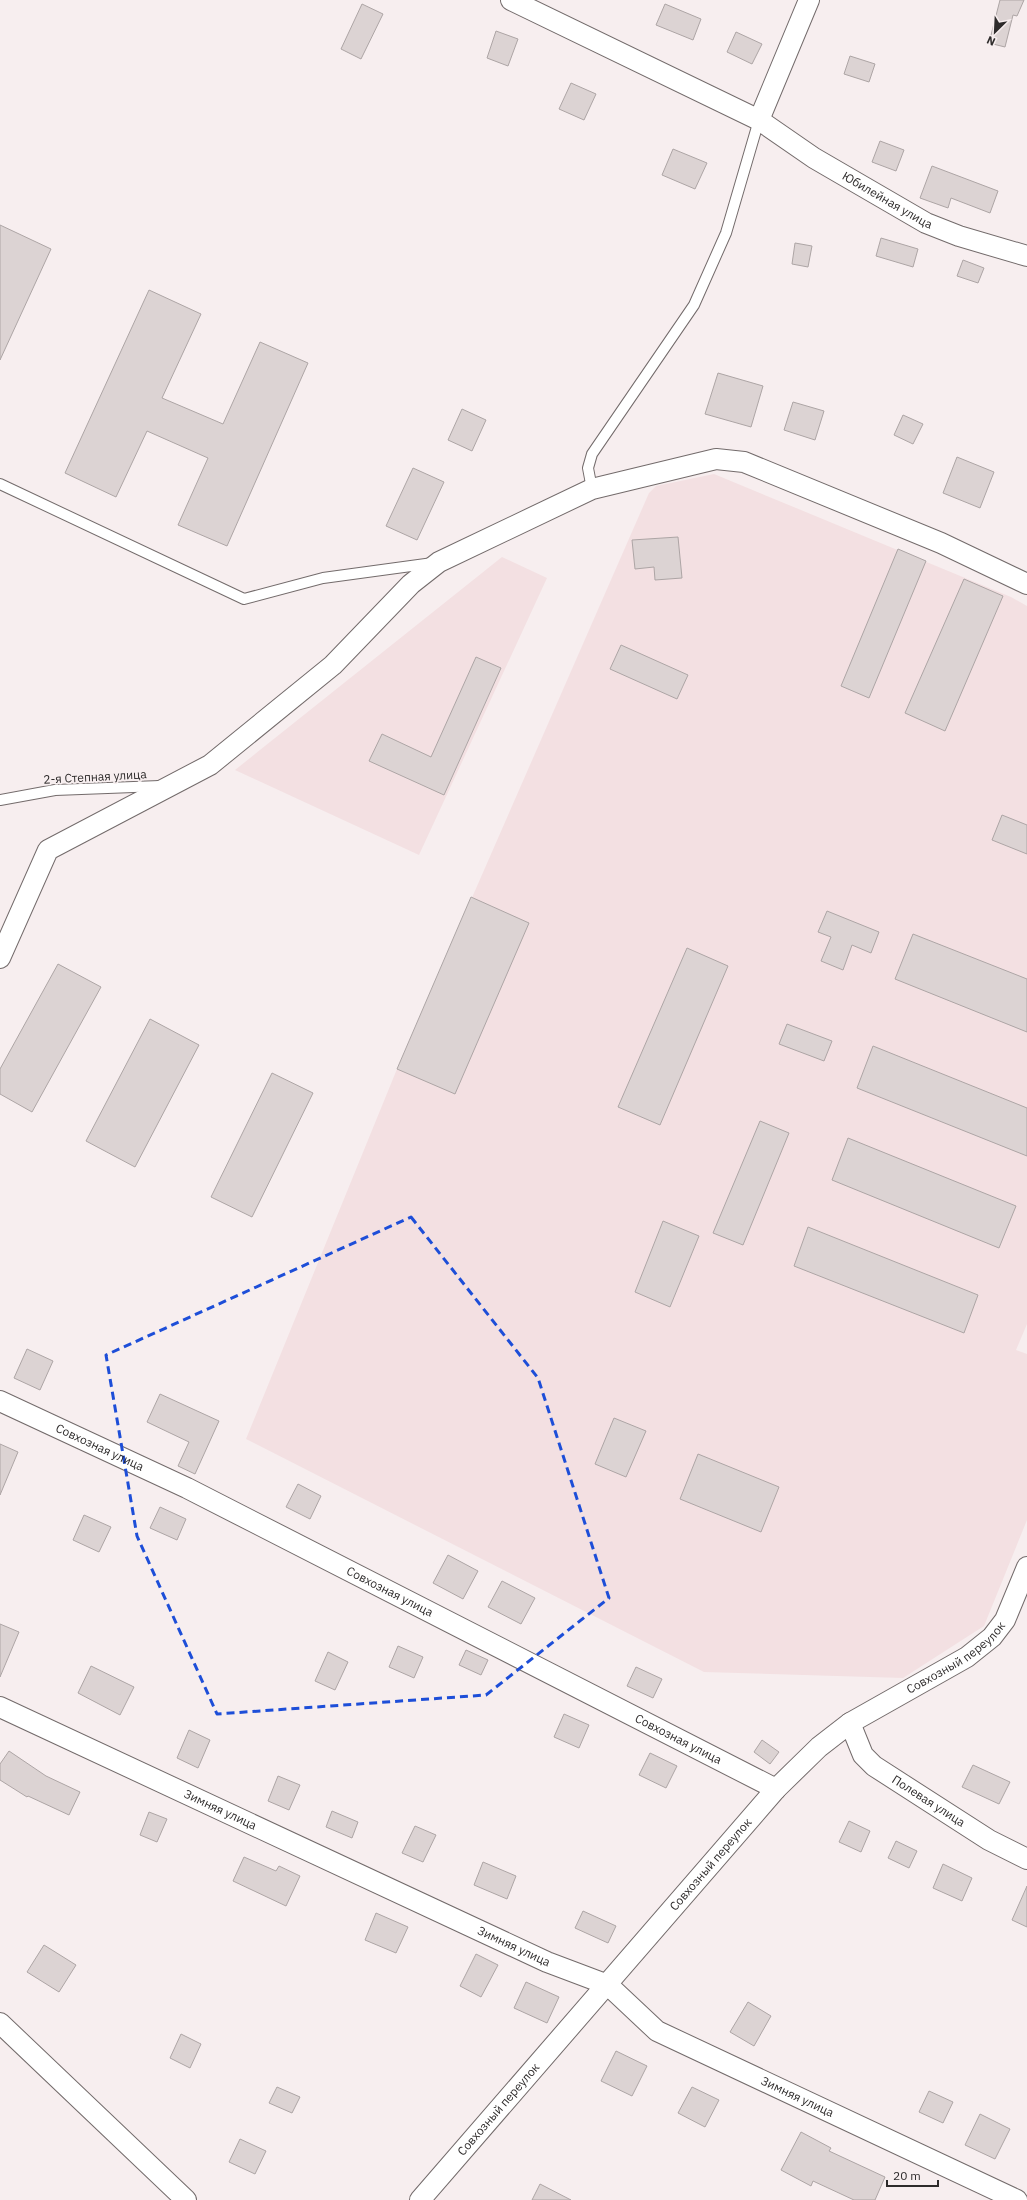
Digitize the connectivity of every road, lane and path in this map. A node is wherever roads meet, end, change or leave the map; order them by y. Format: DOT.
graph roads {
  1 [pos="511,0"];
  2 [pos="809,0"];
  3 [pos="759,120"];
  4 [pos="1027,256"];
  5 [pos="0,484"];
  6 [pos="592,489"];
  7 [pos="438,562"];
  8 [pos="1027,584"];
  9 [pos="168,786"];
  10 [pos="0,800"];
  11 [pos="0,958"];
  12 [pos="0,1401"];
  13 [pos="1027,1567"];
  14 [pos="0,1708"];
  15 [pos="850,1723"];
  16 [pos="776,1789"];
  17 [pos="1027,1859"];
  18 [pos="608,1985"];
  19 [pos="0,2023"];
  20 [pos="186,2200"];
  21 [pos="420,2200"];
  22 [pos="1017,2200"];
  1 -- 3 [label="street, Юбилейная улица"];
  2 -- 3 [label="street"];
  3 -- 4 [label="street, Юбилейная улица"];
  3 -- 6 [label="lane"];
  5 -- 7 [label="lane"];
  6 -- 7 [label="street"];
  6 -- 8 [label="street"];
  7 -- 9 [label="street"];
  9 -- 10 [label="lane, 2-я Степная улица"];
  9 -- 11 [label="street"];
  12 -- 16 [label="street, Совхозная улица"];
  13 -- 15 [label="street, Совхозный переулок"];
  14 -- 18 [label="street, Зимняя улица"];
  15 -- 16 [label="street, Совхозный переулок"];
  15 -- 17 [label="street, Полевая улица"];
  16 -- 18 [label="street, Совхозный переулок"];
  18 -- 21 [label="street, Совхозный переулок"];
  18 -- 22 [label="street, Зимняя улица"];
  19 -- 20 [label="street"];
}
